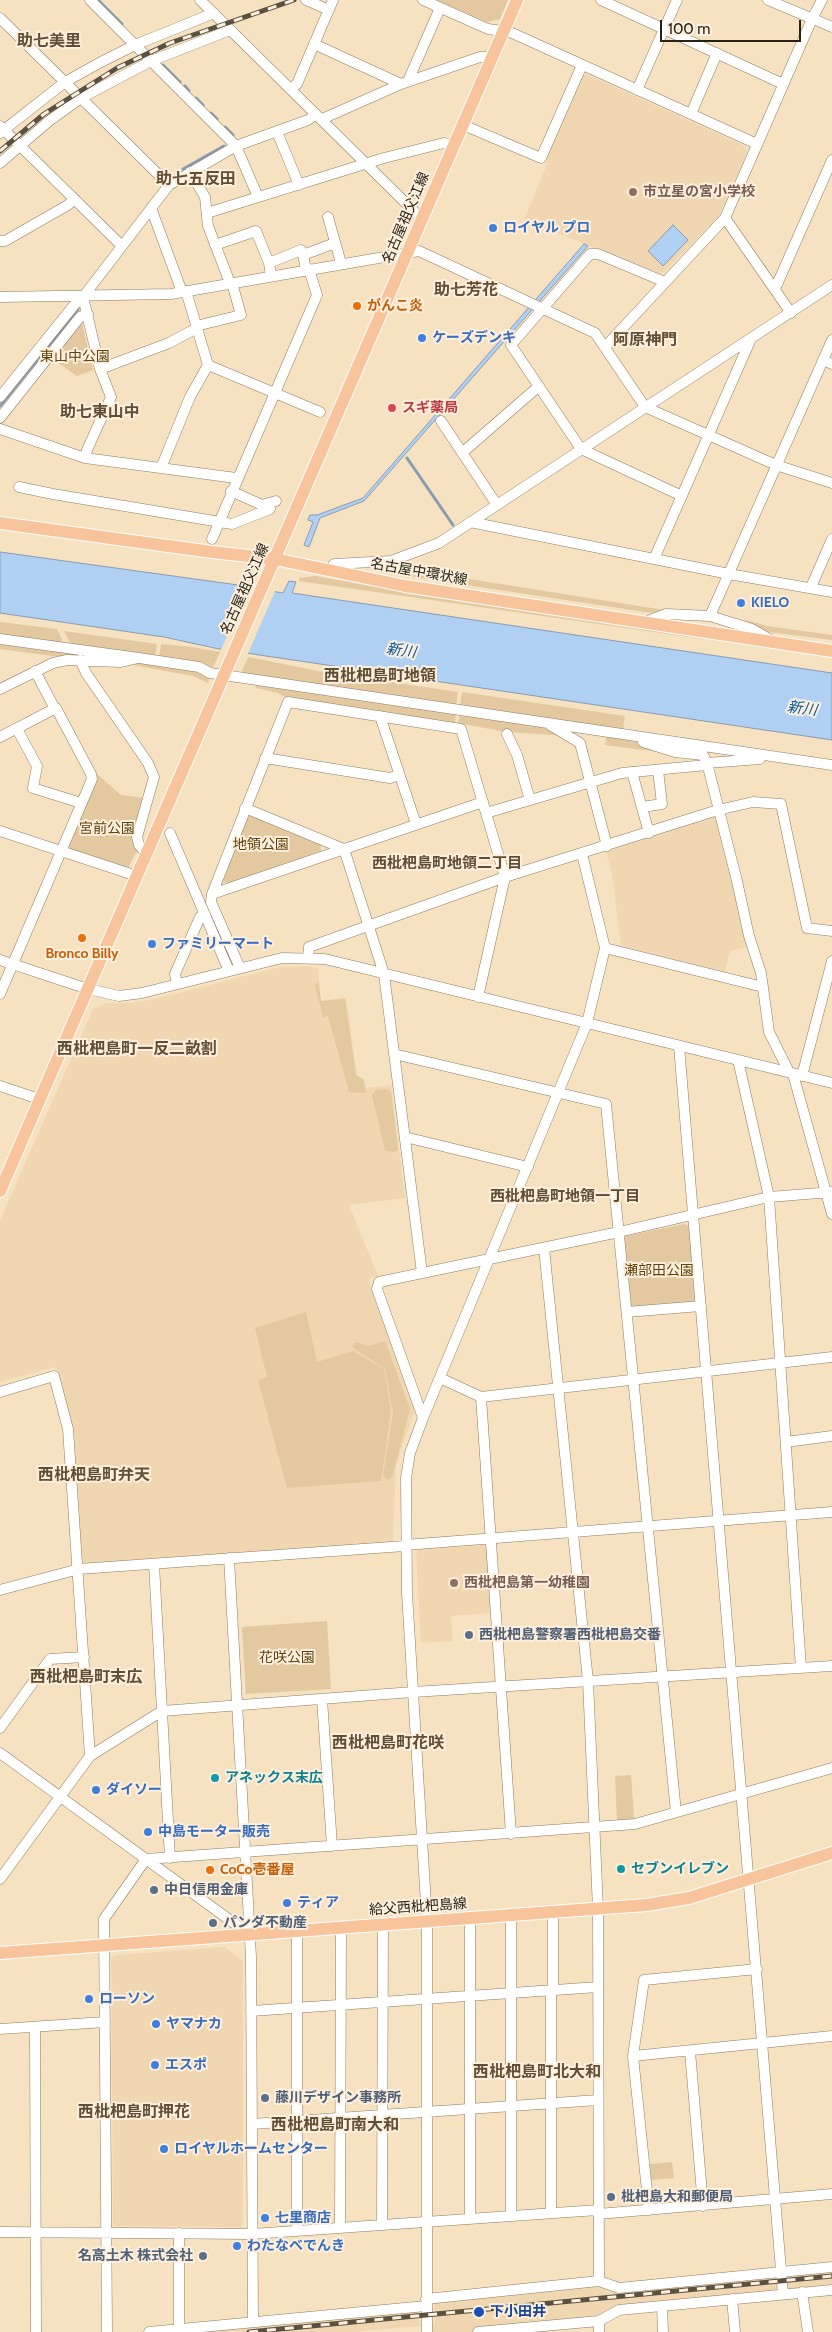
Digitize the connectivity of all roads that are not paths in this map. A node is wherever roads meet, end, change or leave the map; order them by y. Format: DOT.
graph roads {
  1 [pos="90,0"];
  2 [pos="200,0"];
  3 [pos="306,0"];
  4 [pos="422,0"];
  5 [pos="517,0"];
  6 [pos="601,0"];
  7 [pos="677,0"];
  8 [pos="768,0"];
  9 [pos="822,0"];
  10 [pos="331,5"];
  11 [pos="440,8"];
  12 [pos="214,14"];
  13 [pos="0,18"];
  14 [pos="812,19"];
  15 [pos="832,28"];
  16 [pos="664,29"];
  17 [pos="230,30"];
  18 [pos="504,32"];
  19 [pos="314,44"];
  20 [pos="135,45"];
  21 [pos="717,53"];
  22 [pos="493,57"];
  23 [pos="150,60"];
  24 [pos="582,64"];
  25 [pos="65,82"];
  26 [pos="404,82"];
  27 [pos="783,84"];
  28 [pos="290,89"];
  29 [pos="637,90"];
  30 [pos="81,98"];
  31 [pos="690,114"];
  32 [pos="318,117"];
  33 [pos="463,125"];
  34 [pos="1,130"];
  35 [pos="277,132"];
  36 [pos="757,144"];
  37 [pos="19,145"];
  38 [pos="236,146"];
  39 [pos="454,147"];
  40 [pos="832,160"];
  41 [pos="0,163"];
  42 [pos="366,163"];
  43 [pos="190,172"];
  44 [pos="169,184"];
  45 [pos="299,184"];
  46 [pos="258,197"];
  47 [pos="74,199"];
  48 [pos="151,208"];
  49 [pos="207,213"];
  50 [pos="328,217"];
  51 [pos="725,218"];
  52 [pos="422,219"];
  53 [pos="0,241"];
  54 [pos="335,243"];
  55 [pos="215,245"];
  56 [pos="122,246"];
  57 [pos="408,251"];
  58 [pos="303,255"];
  59 [pos="269,263"];
  60 [pos="341,263"];
  61 [pos="308,269"];
  62 [pos="271,276"];
  63 [pos="665,282"];
  64 [pos="231,283"];
  65 [pos="832,285"];
  66 [pos="775,289"];
  67 [pos="184,292"];
  68 [pos="0,297"];
  69 [pos="83,297"];
  70 [pos="542,307"];
  71 [pos="791,313"];
  72 [pos="88,314"];
  73 [pos="197,327"];
  74 [pos="832,340"];
  75 [pos="750,341"];
  76 [pos="604,346"];
  77 [pos="827,362"];
  78 [pos="208,365"];
  79 [pos="100,369"];
  80 [pos="539,386"];
  81 [pos="274,392"];
  82 [pos="0,397"];
  83 [pos="645,408"];
  84 [pos="320,412"];
  85 [pos="0,418"];
  86 [pos="441,421"];
  87 [pos="0,429"];
  88 [pos="708,436"];
  89 [pos="581,449"];
  90 [pos="462,453"];
  91 [pos="85,458"];
  92 [pos="776,465"];
  93 [pos="161,468"];
  94 [pos="236,478"];
  95 [pos="832,483"];
  96 [pos="19,487"];
  97 [pos="231,491"];
  98 [pos="682,496"];
  99 [pos="497,504"];
  100 [pos="219,521"];
  101 [pos="470,522"];
  102 [pos="0,523"];
  103 [pos="212,539"];
  104 [pos="832,539"];
  105 [pos="654,559"];
  106 [pos="272,564"];
  107 [pos="329,570"];
  108 [pos="729,574"];
  109 [pos="811,587"];
  110 [pos="832,592"];
  111 [pos="710,616"];
  112 [pos="648,621"];
  113 [pos="0,639"];
  114 [pos="774,643"];
  115 [pos="832,651"];
  116 [pos="139,658"];
  117 [pos="80,660"];
  118 [pos="35,671"];
  119 [pos="224,673"];
  120 [pos="0,689"];
  121 [pos="54,709"];
  122 [pos="380,716"];
  123 [pos="547,723"];
  124 [pos="17,729"];
  125 [pos="614,733"];
  126 [pos="507,734"];
  127 [pos="0,738"];
  128 [pos="780,757"];
  129 [pos="265,758"];
  130 [pos="707,764"];
  131 [pos="832,765"];
  132 [pos="658,770"];
  133 [pos="632,772"];
  134 [pos="399,775"];
  135 [pos="590,782"];
  136 [pos="530,800"];
  137 [pos="483,802"];
  138 [pos="81,803"];
  139 [pos="642,807"];
  140 [pos="245,808"];
  141 [pos="718,810"];
  142 [pos="486,814"];
  143 [pos="416,824"];
  144 [pos="649,833"];
  145 [pos="1,834"];
  146 [pos="170,834"];
  147 [pos="607,846"];
  148 [pos="344,849"];
  149 [pos="61,851"];
  150 [pos="582,854"];
  151 [pos="147,855"];
  152 [pos="137,876"];
  153 [pos="505,878"];
  154 [pos="212,894"];
  155 [pos="205,914"];
  156 [pos="369,926"];
  157 [pos="832,931"];
  158 [pos="605,948"];
  159 [pos="308,958"];
  160 [pos="0,960"];
  161 [pos="832,961"];
  162 [pos="13,965"];
  163 [pos="234,969"];
  164 [pos="384,974"];
  165 [pos="177,984"];
  166 [pos="763,986"];
  167 [pos="88,989"];
  168 [pos="0,994"];
  169 [pos="478,996"];
  170 [pos="587,1023"];
  171 [pos="679,1046"];
  172 [pos="394,1054"];
  173 [pos="738,1060"];
  174 [pos="795,1074"];
  175 [pos="832,1083"];
  176 [pos="0,1086"];
  177 [pos="558,1093"];
  178 [pos="39,1099"];
  179 [pos="405,1137"];
  180 [pos="528,1167"];
  181 [pos="0,1191"];
  182 [pos="829,1193"];
  183 [pos="768,1197"];
  184 [pos="832,1214"];
  185 [pos="693,1215"];
  186 [pos="619,1232"];
  187 [pos="544,1248"];
  188 [pos="490,1259"];
  189 [pos="422,1273"];
  190 [pos="701,1306"];
  191 [pos="627,1312"];
  192 [pos="832,1357"];
  193 [pos="780,1363"];
  194 [pos="706,1371"];
  195 [pos="440,1378"];
  196 [pos="633,1380"];
  197 [pos="558,1388"];
  198 [pos="0,1392"];
  199 [pos="480,1397"];
  200 [pos="423,1418"];
  201 [pos="832,1436"];
  202 [pos="786,1442"];
  203 [pos="832,1512"];
  204 [pos="791,1515"];
  205 [pos="719,1520"];
  206 [pos="648,1525"];
  207 [pos="572,1531"];
  208 [pos="490,1538"];
  209 [pos="405,1545"];
  210 [pos="229,1558"];
  211 [pos="154,1564"];
  212 [pos="79,1569"];
  213 [pos="0,1590"];
  214 [pos="84,1657"];
  215 [pos="832,1666"];
  216 [pos="802,1668"];
  217 [pos="732,1672"];
  218 [pos="663,1677"];
  219 [pos="588,1681"];
  220 [pos="501,1686"];
  221 [pos="413,1692"];
  222 [pos="322,1699"];
  223 [pos="237,1705"];
  224 [pos="162,1711"];
  225 [pos="0,1728"];
  226 [pos="0,1753"];
  227 [pos="90,1756"];
  228 [pos="832,1768"];
  229 [pos="742,1793"];
  230 [pos="59,1796"];
  231 [pos="676,1812"];
  232 [pos="594,1828"];
  233 [pos="511,1834"];
  234 [pos="422,1840"];
  235 [pos="332,1846"];
  236 [pos="244,1852"];
  237 [pos="832,1853"];
  238 [pos="170,1858"];
  239 [pos="146,1859"];
  240 [pos="0,1878"];
  241 [pos="749,1879"];
  242 [pos="598,1909"];
  243 [pos="553,1912"];
  244 [pos="511,1915"];
  245 [pos="470,1918"];
  246 [pos="427,1921"];
  247 [pos="383,1924"];
  248 [pos="341,1927"];
  249 [pos="297,1930"];
  250 [pos="249,1934"];
  251 [pos="105,1945"];
  252 [pos="0,1952"];
  253 [pos="757,1969"];
  254 [pos="598,1987"];
  255 [pos="552,1990"];
  256 [pos="511,1993"];
  257 [pos="470,1996"];
  258 [pos="426,2000"];
  259 [pos="383,2002"];
  260 [pos="341,2006"];
  261 [pos="297,2008"];
  262 [pos="251,2011"];
  263 [pos="106,2022"];
  264 [pos="35,2027"];
  265 [pos="0,2029"];
  266 [pos="832,2036"];
  267 [pos="763,2043"];
  268 [pos="690,2051"];
  269 [pos="633,2056"];
  270 [pos="598,2100"];
  271 [pos="551,2104"];
  272 [pos="511,2106"];
  273 [pos="470,2110"];
  274 [pos="426,2113"];
  275 [pos="383,2116"];
  276 [pos="340,2118"];
  277 [pos="297,2121"];
  278 [pos="252,2124"];
  279 [pos="832,2194"];
  280 [pos="776,2200"];
  281 [pos="703,2206"];
  282 [pos="649,2210"];
  283 [pos="598,2212"];
  284 [pos="552,2213"];
  285 [pos="510,2216"];
  286 [pos="470,2219"];
  287 [pos="426,2222"];
  288 [pos="382,2225"];
  289 [pos="340,2228"];
  290 [pos="297,2231"];
  291 [pos="0,2232"];
  292 [pos="36,2232"];
  293 [pos="107,2232"];
  294 [pos="179,2233"];
  295 [pos="252,2234"];
  296 [pos="832,2268"];
  297 [pos="781,2272"];
  298 [pos="598,2281"];
  299 [pos="832,2290"];
  300 [pos="802,2292"];
  301 [pos="783,2294"];
  302 [pos="732,2299"];
  303 [pos="426,2303"];
  304 [pos="662,2306"];
  305 [pos="599,2321"];
  306 [pos="253,2322"];
  307 [pos="179,2329"];
  308 [pos="36,2332"];
  309 [pos="107,2332"];
  310 [pos="149,2332"];
  311 [pos="427,2332"];
  312 [pos="478,2332"];
  313 [pos="599,2332"];
  314 [pos="663,2332"];
  315 [pos="735,2332"];
  316 [pos="808,2332"];
  1 -- 20 [label="street"];
  2 -- 12 [label="street"];
  3 -- 10 [label="street"];
  4 -- 11 [label="street"];
  5 -- 18 [label="main road, 名古屋祖父江線"];
  6 -- 16 [label="street"];
  7 -- 16 [label="street"];
  8 -- 14 [label="street"];
  9 -- 14 [label="street"];
  10 -- 19 [label="street"];
  11 -- 18 [label="street"];
  11 -- 26 [label="street"];
  12 -- 17 [label="street"];
  12 -- 20 [label="street"];
  13 -- 25 [label="street"];
  14 -- 15 [label="street"];
  14 -- 27 [label="street"];
  16 -- 21 [label="street"];
  16 -- 29 [label="street"];
  17 -- 23 [label="street"];
  17 -- 28 [label="street"];
  18 -- 22 [label="main road, 名古屋祖父江線"];
  18 -- 24 [label="street"];
  19 -- 26 [label="street"];
  19 -- 28 [label="street"];
  20 -- 23 [label="street"];
  20 -- 25 [label="street"];
  21 -- 27 [label="street"];
  21 -- 31 [label="street"];
  22 -- 26 [label="street"];
  22 -- 33 [label="main road, 名古屋祖父江線"];
  23 -- 30 [label="street"];
  23 -- 38 [label="street"];
  24 -- 29 [label="street"];
  24 -- 33 [label="street"];
  25 -- 30 [label="street"];
  25 -- 34 [label="street"];
  26 -- 32 [label="street"];
  27 -- 36 [label="street"];
  28 -- 32 [label="street"];
  29 -- 31 [label="street"];
  30 -- 37 [label="street"];
  30 -- 44 [label="street"];
  31 -- 36 [label="street"];
  32 -- 35 [label="street"];
  32 -- 42 [label="street"];
  33 -- 39 [label="main road, 名古屋祖父江線"];
  34 -- 37 [label="street"];
  35 -- 38 [label="street"];
  35 -- 45 [label="street"];
  36 -- 51 [label="street"];
  37 -- 41 [label="street"];
  37 -- 47 [label="street"];
  38 -- 43 [label="street"];
  38 -- 46 [label="street"];
  39 -- 42 [label="street"];
  39 -- 52 [label="main road, 名古屋祖父江線"];
  40 -- 66 [label="street"];
  42 -- 45 [label="street"];
  42 -- 52 [label="street"];
  43 -- 44 [label="street"];
  43 -- 49 [label="street"];
  44 -- 48 [label="street"];
  45 -- 46 [label="street"];
  46 -- 49 [label="street"];
  47 -- 53 [label="street"];
  47 -- 56 [label="street"];
  48 -- 56 [label="street"];
  48 -- 67 [label="street"];
  49 -- 55 [label="street"];
  50 -- 54 [label="street"];
  51 -- 63 [label="street"];
  51 -- 66 [label="street"];
  52 -- 57 [label="main road, 名古屋祖父江線"];
  54 -- 58 [label="street"];
  54 -- 60 [label="street"];
  55 -- 59 [label="street"];
  55 -- 64 [label="street"];
  56 -- 69 [label="street"];
  57 -- 60 [label="street"];
  57 -- 70 [label="street"];
  57 -- 106 [label="main road, 名古屋祖父江線"];
  58 -- 59 [label="street"];
  58 -- 61 [label="street"];
  59 -- 62 [label="street"];
  60 -- 61 [label="street"];
  61 -- 62 [label="street"];
  61 -- 81 [label="street"];
  62 -- 64 [label="street"];
  63 -- 70 [label="street"];
  63 -- 76 [label="street"];
  64 -- 67 [label="street"];
  64 -- 73 [label="street"];
  65 -- 71 [label="street"];
  66 -- 71 [label="street"];
  67 -- 69 [label="street"];
  67 -- 73 [label="street"];
  68 -- 69 [label="street"];
  69 -- 72 [label="street"];
  69 -- 82 [label="street"];
  70 -- 76 [label="street"];
  70 -- 80 [label="street"];
  71 -- 75 [label="street"];
  72 -- 79 [label="street"];
  72 -- 85 [label="street"];
  73 -- 78 [label="street"];
  73 -- 79 [label="street"];
  74 -- 77 [label="street"];
  75 -- 83 [label="street"];
  75 -- 88 [label="street"];
  76 -- 83 [label="street"];
  77 -- 92 [label="street"];
  78 -- 81 [label="street"];
  78 -- 93 [label="street"];
  79 -- 91 [label="street"];
  80 -- 89 [label="street"];
  80 -- 90 [label="street"];
  81 -- 84 [label="street"];
  81 -- 94 [label="street"];
  83 -- 88 [label="street"];
  83 -- 89 [label="street"];
  86 -- 90 [label="street"];
  87 -- 91 [label="street"];
  88 -- 92 [label="street"];
  88 -- 98 [label="street"];
  89 -- 98 [label="street"];
  89 -- 99 [label="street"];
  90 -- 99 [label="street"];
  91 -- 93 [label="street"];
  92 -- 95 [label="street"];
  92 -- 108 [label="street"];
  93 -- 94 [label="street"];
  94 -- 97 [label="street"];
  96 -- 100 [label="street"];
  97 -- 100 [label="street"];
  97 -- 100 [label="street"];
  98 -- 105 [label="street"];
  99 -- 101 [label="street"];
  100 -- 103 [label="street"];
  101 -- 105 [label="street"];
  101 -- 107 [label="street"];
  102 -- 106 [label="main road, 名古屋中環状線"];
  104 -- 109 [label="street"];
  105 -- 108 [label="street"];
  106 -- 107 [label="main road, 名古屋中環状線"];
  106 -- 119 [label="main road, 名古屋祖父江線"];
  107 -- 112 [label="main road, 名古屋中環状線"];
  108 -- 109 [label="street"];
  108 -- 111 [label="street"];
  109 -- 110 [label="street"];
  111 -- 112 [label="street"];
  111 -- 114 [label="street"];
  112 -- 114 [label="main road, 名古屋中環状線"];
  113 -- 116 [label="street"];
  114 -- 115 [label="main road, 名古屋中環状線"];
  116 -- 117 [label="street"];
  116 -- 119 [label="street"];
  117 -- 118 [label="street"];
  117 -- 151 [label="street"];
  118 -- 120 [label="street"];
  118 -- 121 [label="street"];
  119 -- 123 [label="street"];
  119 -- 151 [label="main road, 名古屋祖父江線"];
  121 -- 124 [label="street"];
  121 -- 138 [label="street"];
  122 -- 129 [label="street"];
  122 -- 134 [label="street"];
  122 -- 137 [label="street"];
  123 -- 125 [label="street"];
  123 -- 135 [label="street"];
  124 -- 127 [label="street"];
  124 -- 138 [label="street"];
  125 -- 128 [label="street"];
  125 -- 130 [label="street"];
  126 -- 136 [label="street"];
  128 -- 130 [label="street"];
  128 -- 131 [label="street"];
  129 -- 134 [label="street"];
  129 -- 140 [label="street"];
  130 -- 132 [label="street"];
  130 -- 141 [label="street"];
  132 -- 133 [label="street"];
  132 -- 139 [label="street"];
  133 -- 135 [label="street"];
  133 -- 139 [label="street"];
  134 -- 143 [label="street"];
  135 -- 136 [label="street"];
  135 -- 147 [label="street"];
  136 -- 142 [label="street"];
  137 -- 142 [label="street"];
  137 -- 143 [label="street"];
  138 -- 149 [label="street"];
  139 -- 144 [label="street"];
  140 -- 148 [label="street"];
  140 -- 154 [label="street"];
  141 -- 144 [label="street"];
  141 -- 157 [label="street"];
  141 -- 166 [label="street"];
  142 -- 153 [label="street"];
  143 -- 148 [label="street"];
  144 -- 147 [label="street"];
  145 -- 149 [label="street"];
  146 -- 155 [label="street"];
  147 -- 150 [label="street"];
  148 -- 154 [label="street"];
  148 -- 156 [label="street"];
  149 -- 152 [label="street"];
  149 -- 162 [label="street"];
  150 -- 153 [label="street"];
  150 -- 158 [label="street"];
  151 -- 152 [label="main road, 名古屋祖父江線"];
  152 -- 167 [label="main road, 名古屋祖父江線"];
  153 -- 156 [label="street"];
  153 -- 169 [label="street"];
  154 -- 163 [label="street"];
  155 -- 163 [label="street"];
  155 -- 165 [label="street"];
  156 -- 159 [label="street"];
  156 -- 164 [label="street"];
  158 -- 166 [label="street"];
  158 -- 170 [label="street"];
  159 -- 163 [label="street"];
  159 -- 164 [label="street"];
  160 -- 162 [label="street"];
  161 -- 174 [label="street"];
  162 -- 167 [label="street"];
  162 -- 168 [label="street"];
  163 -- 165 [label="street"];
  164 -- 169 [label="street"];
  164 -- 172 [label="street"];
  165 -- 167 [label="street"];
  166 -- 174 [label="street"];
  167 -- 178 [label="main road, 名古屋祖父江線"];
  169 -- 170 [label="street"];
  170 -- 171 [label="street"];
  170 -- 177 [label="street"];
  171 -- 173 [label="street"];
  171 -- 185 [label="street"];
  172 -- 177 [label="street"];
  172 -- 179 [label="street"];
  173 -- 174 [label="street"];
  173 -- 183 [label="street"];
  174 -- 175 [label="street"];
  174 -- 182 [label="street"];
  176 -- 178 [label="street"];
  177 -- 180 [label="street"];
  177 -- 186 [label="street"];
  178 -- 181 [label="main road, 名古屋祖父江線"];
  179 -- 180 [label="street"];
  179 -- 189 [label="street"];
  180 -- 188 [label="street"];
  182 -- 183 [label="street"];
  182 -- 184 [label="street"];
  183 -- 185 [label="street"];
  183 -- 193 [label="street"];
  185 -- 186 [label="street"];
  185 -- 190 [label="street"];
  186 -- 187 [label="street"];
  186 -- 191 [label="street"];
  187 -- 188 [label="street"];
  187 -- 197 [label="street"];
  188 -- 189 [label="street"];
  188 -- 195 [label="street"];
  189 -- 200 [label="street"];
  190 -- 191 [label="street"];
  190 -- 194 [label="street"];
  191 -- 196 [label="street"];
  192 -- 193 [label="street"];
  193 -- 194 [label="street"];
  193 -- 202 [label="street"];
  194 -- 196 [label="street"];
  194 -- 205 [label="street"];
  195 -- 199 [label="street"];
  195 -- 200 [label="street"];
  196 -- 197 [label="street"];
  196 -- 206 [label="street"];
  197 -- 199 [label="street"];
  197 -- 207 [label="street"];
  198 -- 212 [label="street"];
  199 -- 208 [label="street"];
  200 -- 209 [label="street"];
  201 -- 202 [label="street"];
  202 -- 204 [label="street"];
  203 -- 204 [label="street"];
  204 -- 205 [label="street"];
  204 -- 216 [label="street"];
  205 -- 206 [label="street"];
  205 -- 217 [label="street"];
  206 -- 207 [label="street"];
  206 -- 218 [label="street"];
  207 -- 208 [label="street"];
  207 -- 219 [label="street"];
  208 -- 209 [label="street"];
  208 -- 220 [label="street"];
  209 -- 210 [label="street"];
  209 -- 221 [label="street"];
  210 -- 211 [label="street"];
  210 -- 223 [label="street"];
  211 -- 212 [label="street"];
  211 -- 224 [label="street"];
  212 -- 213 [label="street"];
  212 -- 214 [label="street"];
  214 -- 225 [label="street"];
  214 -- 227 [label="street"];
  215 -- 216 [label="street"];
  216 -- 217 [label="street"];
  217 -- 218 [label="street"];
  217 -- 229 [label="street"];
  218 -- 219 [label="street"];
  218 -- 231 [label="street"];
  219 -- 220 [label="street"];
  219 -- 232 [label="street"];
  220 -- 221 [label="street"];
  220 -- 233 [label="street"];
  221 -- 222 [label="street"];
  221 -- 234 [label="street"];
  222 -- 223 [label="street"];
  222 -- 235 [label="street"];
  223 -- 224 [label="street"];
  223 -- 236 [label="street"];
  224 -- 227 [label="street"];
  224 -- 238 [label="street"];
  226 -- 230 [label="street"];
  227 -- 230 [label="street"];
  228 -- 229 [label="street"];
  229 -- 231 [label="street"];
  229 -- 241 [label="street"];
  230 -- 239 [label="street"];
  230 -- 240 [label="street"];
  231 -- 232 [label="street"];
  232 -- 233 [label="street"];
  232 -- 242 [label="street"];
  233 -- 234 [label="street"];
  234 -- 235 [label="street"];
  234 -- 246 [label="street"];
  235 -- 236 [label="street"];
  236 -- 238 [label="street"];
  236 -- 250 [label="street"];
  237 -- 241 [label="main road, 給父西枇杷島線"];
  238 -- 239 [label="street"];
  239 -- 250 [label="street"];
  239 -- 251 [label="street"];
  241 -- 242 [label="main road, 給父西枇杷島線"];
  241 -- 253 [label="street"];
  242 -- 243 [label="main road, 給父西枇杷島線"];
  242 -- 254 [label="street"];
  243 -- 244 [label="main road, 給父西枇杷島線"];
  243 -- 255 [label="street"];
  244 -- 245 [label="main road, 給父西枇杷島線"];
  244 -- 256 [label="street"];
  245 -- 246 [label="main road, 給父西枇杷島線"];
  245 -- 257 [label="street"];
  246 -- 247 [label="main road, 給父西枇杷島線"];
  246 -- 258 [label="street"];
  247 -- 248 [label="main road, 給父西枇杷島線"];
  247 -- 259 [label="street"];
  248 -- 249 [label="main road, 給父西枇杷島線"];
  248 -- 260 [label="street"];
  249 -- 250 [label="main road, 給父西枇杷島線"];
  249 -- 261 [label="street"];
  250 -- 251 [label="main road, 給父西枇杷島線"];
  250 -- 262 [label="street"];
  251 -- 252 [label="main road, 給父西枇杷島線"];
  251 -- 263 [label="street"];
  253 -- 267 [label="street"];
  253 -- 269 [label="street"];
  254 -- 255 [label="street"];
  254 -- 270 [label="street"];
  255 -- 256 [label="street"];
  255 -- 271 [label="street"];
  256 -- 257 [label="street"];
  256 -- 272 [label="street"];
  257 -- 258 [label="street"];
  257 -- 273 [label="street"];
  258 -- 259 [label="street"];
  258 -- 274 [label="street"];
  259 -- 260 [label="street"];
  259 -- 275 [label="street"];
  260 -- 261 [label="street"];
  260 -- 276 [label="street"];
  261 -- 262 [label="street"];
  261 -- 277 [label="street"];
  262 -- 278 [label="street"];
  263 -- 264 [label="street"];
  263 -- 293 [label="street"];
  264 -- 265 [label="street"];
  264 -- 292 [label="street"];
  266 -- 267 [label="street"];
  267 -- 268 [label="street"];
  267 -- 280 [label="street"];
  268 -- 269 [label="street"];
  268 -- 281 [label="street"];
  269 -- 282 [label="street"];
  270 -- 271 [label="street"];
  270 -- 283 [label="street"];
  271 -- 272 [label="street"];
  271 -- 284 [label="street"];
  272 -- 273 [label="street"];
  272 -- 285 [label="street"];
  273 -- 274 [label="street"];
  273 -- 286 [label="street"];
  274 -- 275 [label="street"];
  274 -- 287 [label="street"];
  275 -- 276 [label="street"];
  275 -- 288 [label="street"];
  276 -- 277 [label="street"];
  276 -- 289 [label="street"];
  277 -- 278 [label="street"];
  277 -- 290 [label="street"];
  278 -- 295 [label="street"];
  279 -- 280 [label="street"];
  280 -- 281 [label="street"];
  280 -- 297 [label="street"];
  281 -- 282 [label="street"];
  282 -- 283 [label="street"];
  283 -- 284 [label="street"];
  283 -- 298 [label="street"];
  284 -- 285 [label="street"];
  285 -- 286 [label="street"];
  286 -- 287 [label="street"];
  287 -- 288 [label="street"];
  287 -- 303 [label="street"];
  288 -- 289 [label="street"];
  289 -- 290 [label="street"];
  290 -- 295 [label="street"];
  291 -- 292 [label="street"];
  292 -- 293 [label="street"];
  292 -- 308 [label="street"];
  293 -- 294 [label="street"];
  293 -- 309 [label="street"];
  294 -- 295 [label="street"];
  294 -- 307 [label="street"];
  295 -- 306 [label="street"];
  296 -- 297 [label="street"];
  297 -- 298 [label="street"];
  297 -- 301 [label="street"];
  298 -- 303 [label="street"];
  299 -- 300 [label="street"];
  300 -- 301 [label="street"];
  300 -- 316 [label="street"];
  301 -- 302 [label="street"];
  302 -- 304 [label="street"];
  302 -- 315 [label="street"];
  303 -- 306 [label="street"];
  303 -- 311 [label="street"];
  304 -- 305 [label="street"];
  304 -- 314 [label="street"];
  305 -- 312 [label="street"];
  305 -- 313 [label="street"];
  306 -- 307 [label="street"];
  307 -- 310 [label="street"];
}
